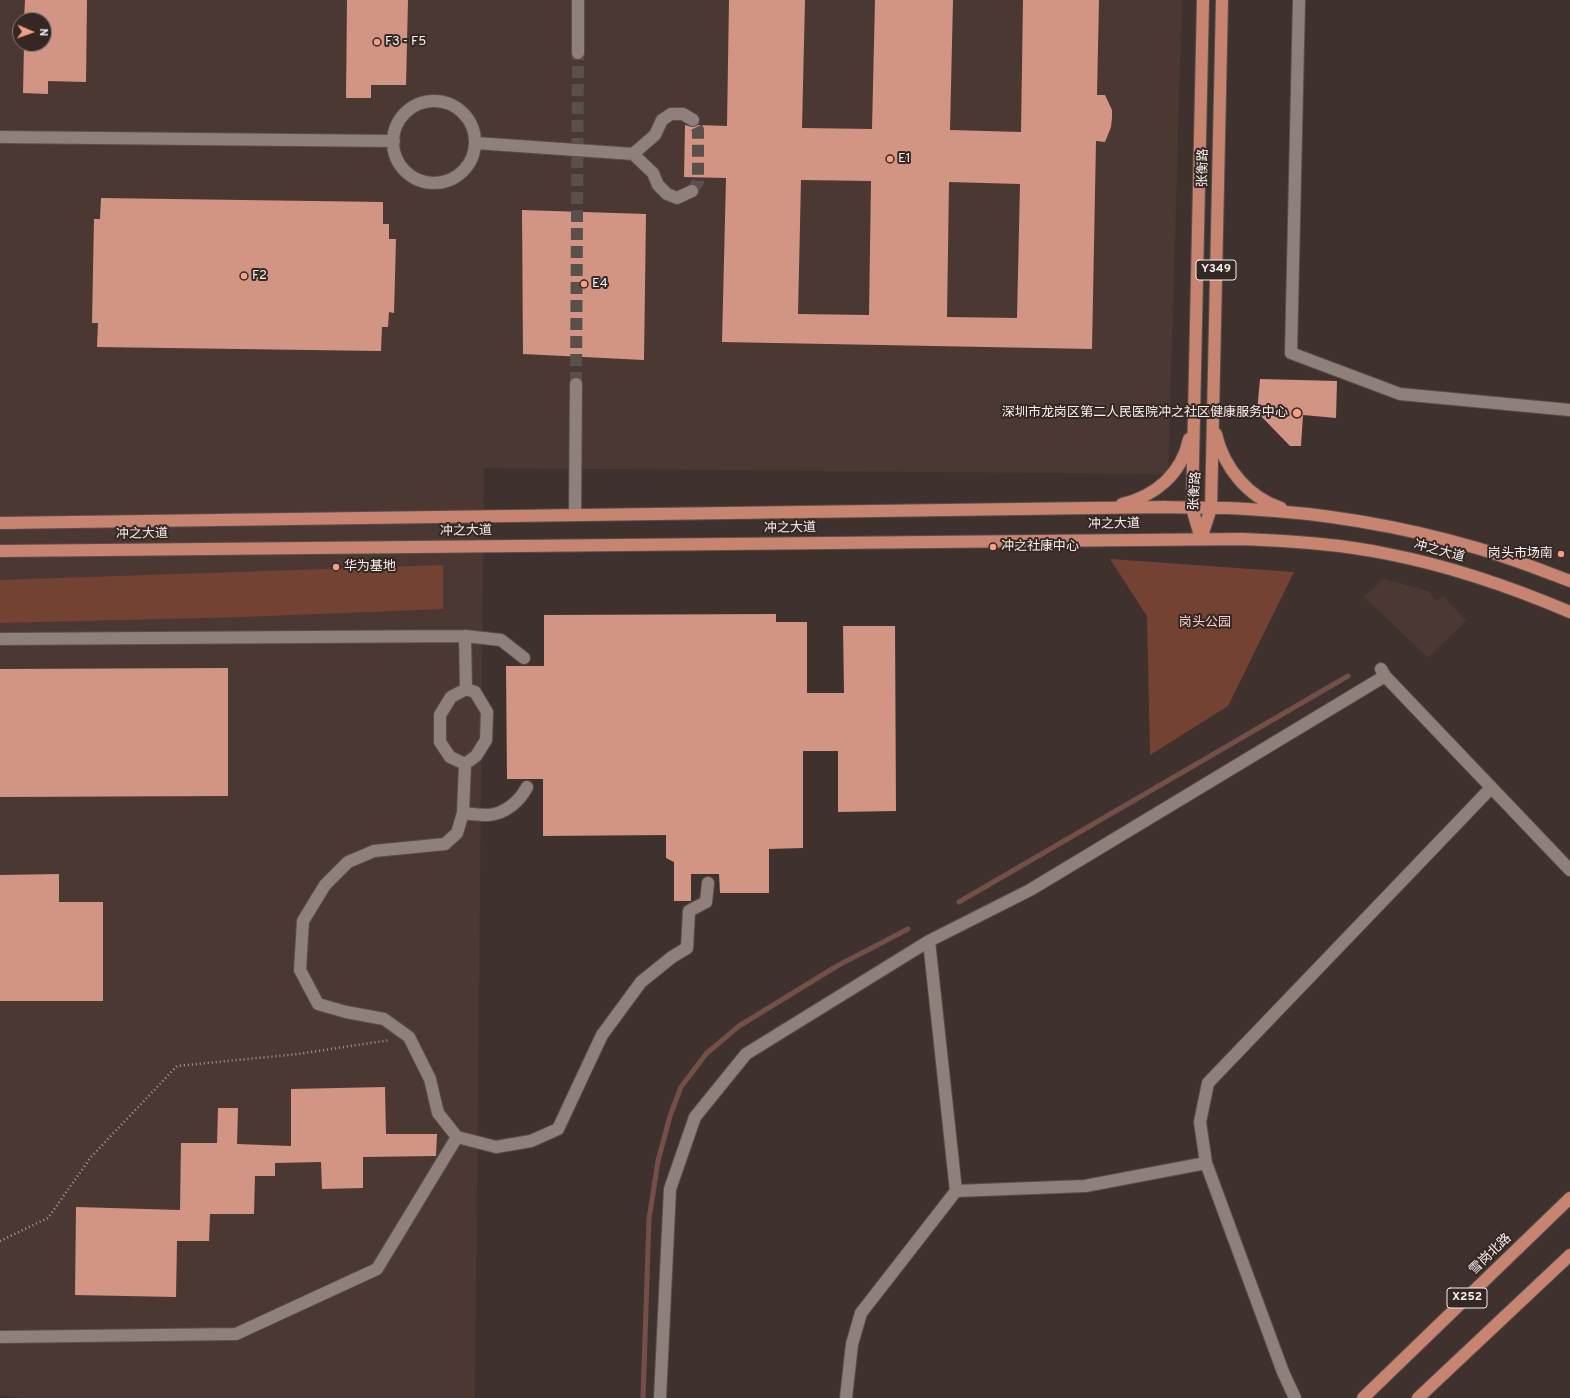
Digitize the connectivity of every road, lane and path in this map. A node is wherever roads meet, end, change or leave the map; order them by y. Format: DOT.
graph roads {
  1 [pos="578,0"];
  2 [pos="1203,0"];
  3 [pos="1222,0"];
  4 [pos="1299,1"];
  5 [pos="578,53"];
  6 [pos="693,120"];
  7 [pos="0,137"];
  8 [pos="394,141"];
  9 [pos="476,143"];
  10 [pos="633,154"];
  11 [pos="692,191"];
  12 [pos="576,384"];
  13 [pos="1570,410"];
  14 [pos="1194,418"];
  15 [pos="1212,418"];
  16 [pos="1107,508"];
  17 [pos="1192,508"];
  18 [pos="1211,508"];
  19 [pos="1294,513"];
  20 [pos="576,515"];
  21 [pos="0,523"];
  22 [pos="1201,539"];
  23 [pos="0,551"];
  24 [pos="1570,581"];
  25 [pos="1570,612"];
  26 [pos="465,636"];
  27 [pos="0,639"];
  28 [pos="524,658"];
  29 [pos="466,689"];
  30 [pos="465,764"];
  31 [pos="527,787"];
  32 [pos="1492,788"];
  33 [pos="463,813"];
  34 [pos="1570,870"];
  35 [pos="708,883"];
  36 [pos="929,942"];
  37 [pos="409,1037"];
  38 [pos="456,1137"];
  39 [pos="1206,1163"];
  40 [pos="956,1191"];
  41 [pos="1570,1198"];
  42 [pos="0,1241"];
  43 [pos="1570,1255"];
  44 [pos="0,1337"];
  45 [pos="660,1398"];
  46 [pos="846,1398"];
  47 [pos="1295,1398"];
  48 [pos="1363,1398"];
  49 [pos="1418,1398"];
  1 -- 5 [label="street"];
  2 -- 14 [label="main road, 张衡路"];
  3 -- 15 [label="main road, 张衡路 / Y349"];
  4 -- 13 [label="street"];
  6 -- 10 [label="street"];
  7 -- 8 [label="street"];
  8 -- 9 [label="street"];
  8 -- 9 [label="street"];
  9 -- 10 [label="street"];
  10 -- 11 [label="street"];
  12 -- 20 [label="street"];
  14 -- 16 [label="main road"];
  14 -- 17 [label="main road, 张衡路"];
  15 -- 18 [label="main road, 张衡路 / Y349"];
  15 -- 19 [label="main road"];
  16 -- 17 [label="main road, 冲之大道"];
  16 -- 20 [label="main road, 冲之大道"];
  17 -- 18 [label="main road, 冲之大道"];
  17 -- 22 [label="main road, 张衡路"];
  18 -- 19 [label="main road, 冲之大道"];
  18 -- 22 [label="main road, 张衡路 / Y349"];
  19 -- 24 [label="main road, 冲之大道"];
  20 -- 21 [label="main road, 冲之大道"];
  22 -- 23 [label="main road, 冲之大道"];
  22 -- 25 [label="main road, 冲之大道"];
  26 -- 27 [label="street"];
  26 -- 28 [label="street"];
  26 -- 29 [label="street"];
  29 -- 30 [label="street"];
  29 -- 30 [label="street"];
  30 -- 33 [label="street"];
  31 -- 33 [label="street"];
  32 -- 34 [label="street"];
  32 -- 36 [label="street"];
  32 -- 39 [label="street"];
  33 -- 37 [label="street"];
  35 -- 38 [label="street"];
  36 -- 40 [label="street"];
  36 -- 45 [label="street"];
  37 -- 38 [label="street"];
  37 -- 42 [label="path"];
  38 -- 44 [label="street"];
  39 -- 40 [label="street"];
  39 -- 47 [label="street"];
  40 -- 46 [label="street"];
  41 -- 48 [label="main road, 雪岗北路 / X252"];
  43 -- 49 [label="main road, X252"];
}
